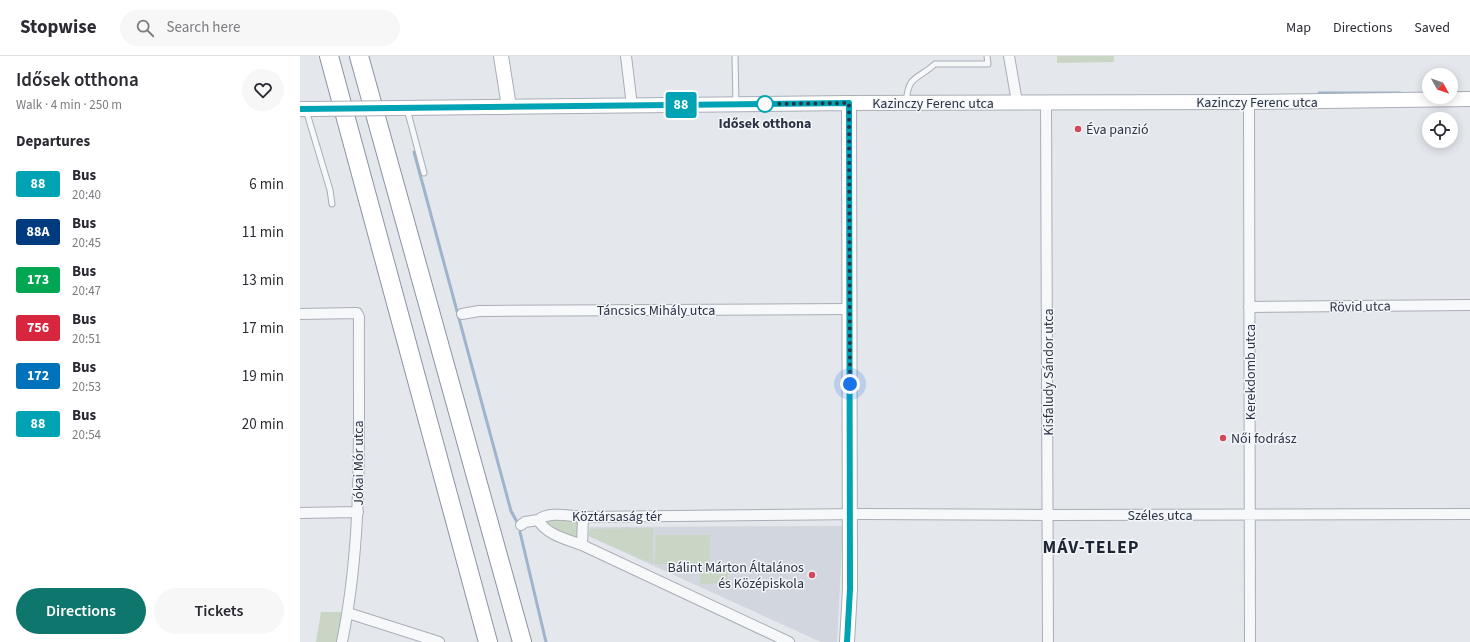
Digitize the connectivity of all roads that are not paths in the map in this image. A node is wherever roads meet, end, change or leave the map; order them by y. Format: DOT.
graph roads {
  1 [pos="329,56"];
  2 [pos="359,56"];
  3 [pos="502,56"];
  4 [pos="626,56"];
  5 [pos="735,56"];
  6 [pos="986,56"];
  7 [pos="1009,56"];
  8 [pos="1470,99"];
  9 [pos="1017,102"];
  10 [pos="1046,102"];
  11 [pos="1248,102"];
  12 [pos="849,103"];
  13 [pos="906,103"];
  14 [pos="736,105"];
  15 [pos="509,106"];
  16 [pos="632,106"];
  17 [pos="404,108"];
  18 [pos="306,109"];
  19 [pos="424,173"];
  20 [pos="332,204"];
  21 [pos="1470,305"];
  22 [pos="1249,307"];
  23 [pos="850,308"];
  24 [pos="300,314"];
  25 [pos="462,314"];
  26 [pos="358,512"];
  27 [pos="300,513"];
  28 [pos="850,514"];
  29 [pos="1470,514"];
  30 [pos="1049,515"];
  31 [pos="1250,515"];
  32 [pos="583,517"];
  33 [pos="538,520"];
  34 [pos="521,525"];
  35 [pos="582,545"];
  36 [pos="348,613"];
  37 [pos="342,642"];
  38 [pos="439,642"];
  39 [pos="488,642"];
  40 [pos="522,642"];
  41 [pos="789,642"];
  42 [pos="847,642"];
  43 [pos="1048,642"];
  44 [pos="1250,642"];
  1 -- 39 [label="highway"];
  2 -- 40 [label="highway"];
  3 -- 15 [label="street"];
  4 -- 16 [label="street"];
  5 -- 14 [label="lane"];
  6 -- 13 [label="lane"];
  7 -- 9 [label="street"];
  8 -- 11 [label="street, Kazinczy Ferenc utca"];
  9 -- 10 [label="street, Kazinczy Ferenc utca"];
  9 -- 13 [label="street, Kazinczy Ferenc utca"];
  10 -- 11 [label="street, Kazinczy Ferenc utca"];
  10 -- 30 [label="street, Kisfaludy Sándor utca"];
  11 -- 22 [label="street, Kerekdomb utca"];
  12 -- 13 [label="street, Kazinczy Ferenc utca"];
  12 -- 14 [label="street, Kazinczy Ferenc utca"];
  12 -- 23 [label="street"];
  14 -- 16 [label="street, Kazinczy Ferenc utca"];
  15 -- 16 [label="street, Kazinczy Ferenc utca"];
  15 -- 17 [label="street, Kazinczy Ferenc utca"];
  17 -- 18 [label="street, Kazinczy Ferenc utca, bridge"];
  17 -- 19 [label="lane"];
  18 -- 20 [label="lane"];
  21 -- 22 [label="street, Rövid utca"];
  22 -- 31 [label="street, Kerekdomb utca"];
  23 -- 25 [label="street, Táncsics Mihály utca"];
  23 -- 28 [label="street"];
  24 -- 26 [label="street, Jókai Mór utca"];
  26 -- 27 [label="street"];
  26 -- 36 [label="street, Jókai Mór utca"];
  28 -- 30 [label="street, Széles utca"];
  28 -- 32 [label="street, Köztársaság tér"];
  28 -- 42 [label="street"];
  29 -- 31 [label="street, Széles utca"];
  30 -- 31 [label="street, Széles utca"];
  30 -- 43 [label="street, Kisfaludy Sándor utca"];
  31 -- 44 [label="street, Kerekdomb utca"];
  32 -- 33 [label="street, Köztársaság tér"];
  32 -- 35 [label="street"];
  33 -- 34 [label="street"];
  33 -- 35 [label="street, Köztársaság tér"];
  35 -- 41 [label="street, Köztársaság tér"];
  36 -- 37 [label="street, Jókai Mór utca"];
  36 -- 38 [label="street"];
}
